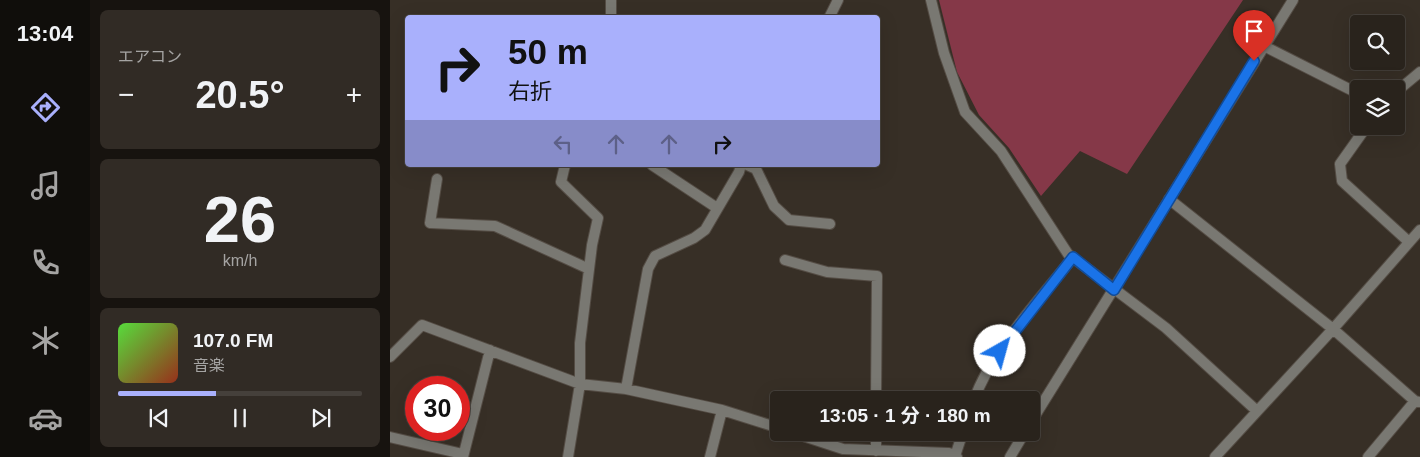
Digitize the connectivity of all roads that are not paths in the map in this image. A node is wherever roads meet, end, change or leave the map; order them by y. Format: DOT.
graph roads {
  1 [pos="611,0"];
  2 [pos="838,0"];
  3 [pos="931,0"];
  4 [pos="1293,0"];
  5 [pos="611,15"];
  6 [pos="830,15"];
  7 [pos="1264,46"];
  8 [pos="1420,72"];
  9 [pos="1405,84"];
  10 [pos="1350,89"];
  11 [pos="1361,135"];
  12 [pos="565,167"];
  13 [pos="655,167"];
  14 [pos="740,167"];
  15 [pos="751,167"];
  16 [pos="437,179"];
  17 [pos="1168,199"];
  18 [pos="717,208"];
  19 [pos="830,224"];
  20 [pos="1420,230"];
  21 [pos="1409,242"];
  22 [pos="1073,257"];
  23 [pos="785,260"];
  24 [pos="589,269"];
  25 [pos="1114,290"];
  26 [pos="1333,329"];
  27 [pos="490,350"];
  28 [pos="390,357"];
  29 [pos="580,384"];
  30 [pos="626,389"];
  31 [pos="876,391"];
  32 [pos="977,391"];
  33 [pos="1418,402"];
  34 [pos="1040,408"];
  35 [pos="722,410"];
  36 [pos="1257,411"];
  37 [pos="770,425"];
  38 [pos="390,437"];
  39 [pos="819,441"];
  40 [pos="876,441"];
  41 [pos="960,441"];
  42 [pos="1020,441"];
  43 [pos="876,450"];
  44 [pos="463,456"];
  45 [pos="1217,456"];
  46 [pos="568,457"];
  47 [pos="710,457"];
  48 [pos="956,457"];
  49 [pos="1010,457"];
  50 [pos="1368,457"];
  1 -- 5 [label="street"];
  2 -- 6 [label="street"];
  3 -- 22 [label="street"];
  4 -- 7 [label="street"];
  7 -- 10 [label="street"];
  7 -- 17 [label="street"];
  8 -- 9 [label="street"];
  11 -- 21 [label="street"];
  12 -- 24 [label="street"];
  13 -- 18 [label="street"];
  14 -- 18 [label="street"];
  15 -- 19 [label="street"];
  16 -- 24 [label="street"];
  17 -- 25 [label="street"];
  17 -- 26 [label="street"];
  18 -- 30 [label="street"];
  20 -- 21 [label="street"];
  21 -- 26 [label="street"];
  22 -- 25 [label="street"];
  22 -- 32 [label="street"];
  23 -- 31 [label="street"];
  24 -- 29 [label="street"];
  25 -- 34 [label="street"];
  25 -- 36 [label="street"];
  26 -- 33 [label="street"];
  26 -- 36 [label="street"];
  27 -- 28 [label="street"];
  27 -- 29 [label="street"];
  27 -- 44 [label="street"];
  29 -- 30 [label="street"];
  29 -- 46 [label="street"];
  30 -- 35 [label="street"];
  33 -- 50 [label="street"];
  35 -- 37 [label="street"];
  35 -- 47 [label="street"];
  36 -- 45 [label="street"];
  38 -- 44 [label="street"];
  39 -- 43 [label="street"];
  40 -- 43 [label="street"];
  41 -- 48 [label="street"];
  42 -- 49 [label="street"];
  43 -- 48 [label="street"];
}
